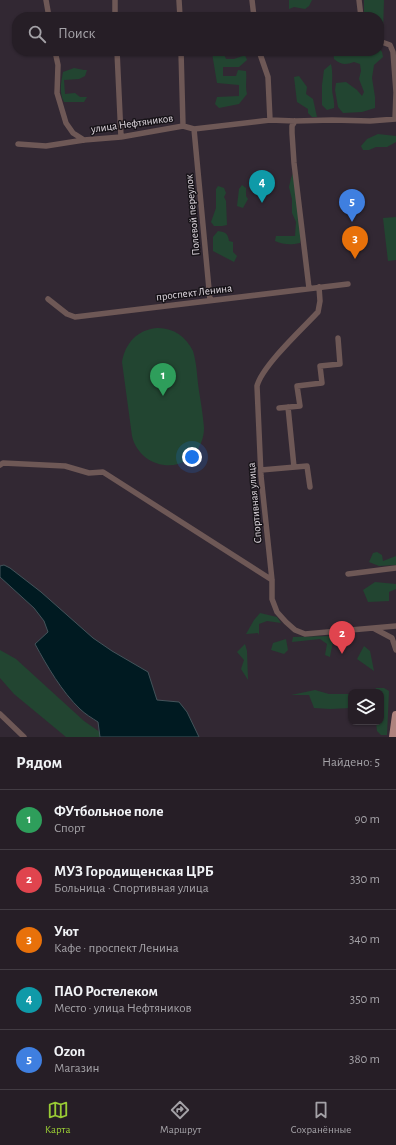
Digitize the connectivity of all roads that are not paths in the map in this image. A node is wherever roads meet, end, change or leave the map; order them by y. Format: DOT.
graph roads {
  1 [pos="46,0"];
  2 [pos="115,0"];
  3 [pos="179,0"];
  4 [pos="252,0"];
  5 [pos="359,0"];
  6 [pos="48,12"];
  7 [pos="115,12"];
  8 [pos="180,12"];
  9 [pos="253,12"];
  10 [pos="360,12"];
  11 [pos="384,43"];
  12 [pos="57,56"];
  13 [pos="117,56"];
  14 [pos="181,56"];
  15 [pos="261,56"];
  16 [pos="396,92"];
  17 [pos="395,119"];
  18 [pos="270,120"];
  19 [pos="295,121"];
  20 [pos="184,126"];
  21 [pos="194,129"];
  22 [pos="121,137"];
  23 [pos="84,140"];
  24 [pos="18,144"];
  25 [pos="348,284"];
  26 [pos="319,287"];
  27 [pos="309,288"];
  28 [pos="48,298"];
  29 [pos="210,300"];
  30 [pos="338,338"];
  31 [pos="288,407"];
  32 [pos="280,408"];
  33 [pos="0,465"];
  34 [pos="294,467"];
  35 [pos="261,470"];
  36 [pos="310,487"];
  37 [pos="396,568"];
  38 [pos="348,574"];
  39 [pos="272,580"];
  40 [pos="396,626"];
  41 [pos="373,629"];
  42 [pos="396,650"];
  43 [pos="0,714"];
  44 [pos="396,715"];
  45 [pos="24,737"];
  46 [pos="393,737"];
  1 -- 6 [label="street"];
  2 -- 7 [label="street"];
  3 -- 8 [label="street"];
  4 -- 9 [label="street"];
  5 -- 10 [label="street"];
  11 -- 16 [label="street"];
  12 -- 23 [label="street"];
  13 -- 22 [label="street"];
  14 -- 20 [label="street"];
  15 -- 18 [label="street"];
  16 -- 17 [label="street"];
  17 -- 19 [label="street, улица Нефтяников"];
  18 -- 19 [label="street, улица Нефтяников"];
  18 -- 21 [label="street, улица Нефтяников"];
  19 -- 27 [label="street"];
  20 -- 21 [label="street, улица Нефтяников"];
  20 -- 22 [label="street, улица Нефтяников"];
  21 -- 29 [label="street, Полевой переулок"];
  22 -- 23 [label="street, улица Нефтяников"];
  23 -- 24 [label="street, улица Нефтяников"];
  25 -- 26 [label="street, проспект Ленина"];
  26 -- 27 [label="street, проспект Ленина"];
  26 -- 35 [label="street, Спортивная улица"];
  27 -- 29 [label="street, проспект Ленина"];
  28 -- 29 [label="street, проспект Ленина"];
  30 -- 31 [label="street"];
  31 -- 32 [label="street"];
  31 -- 34 [label="street"];
  33 -- 39 [label="street"];
  34 -- 35 [label="street"];
  34 -- 36 [label="street"];
  35 -- 39 [label="street, Спортивная улица"];
  37 -- 38 [label="street"];
  39 -- 41 [label="street, Спортивная улица"];
  40 -- 41 [label="street, Спортивная улица"];
  41 -- 42 [label="street"];
  43 -- 45 [label="street"];
  44 -- 46 [label="main road"];
}
